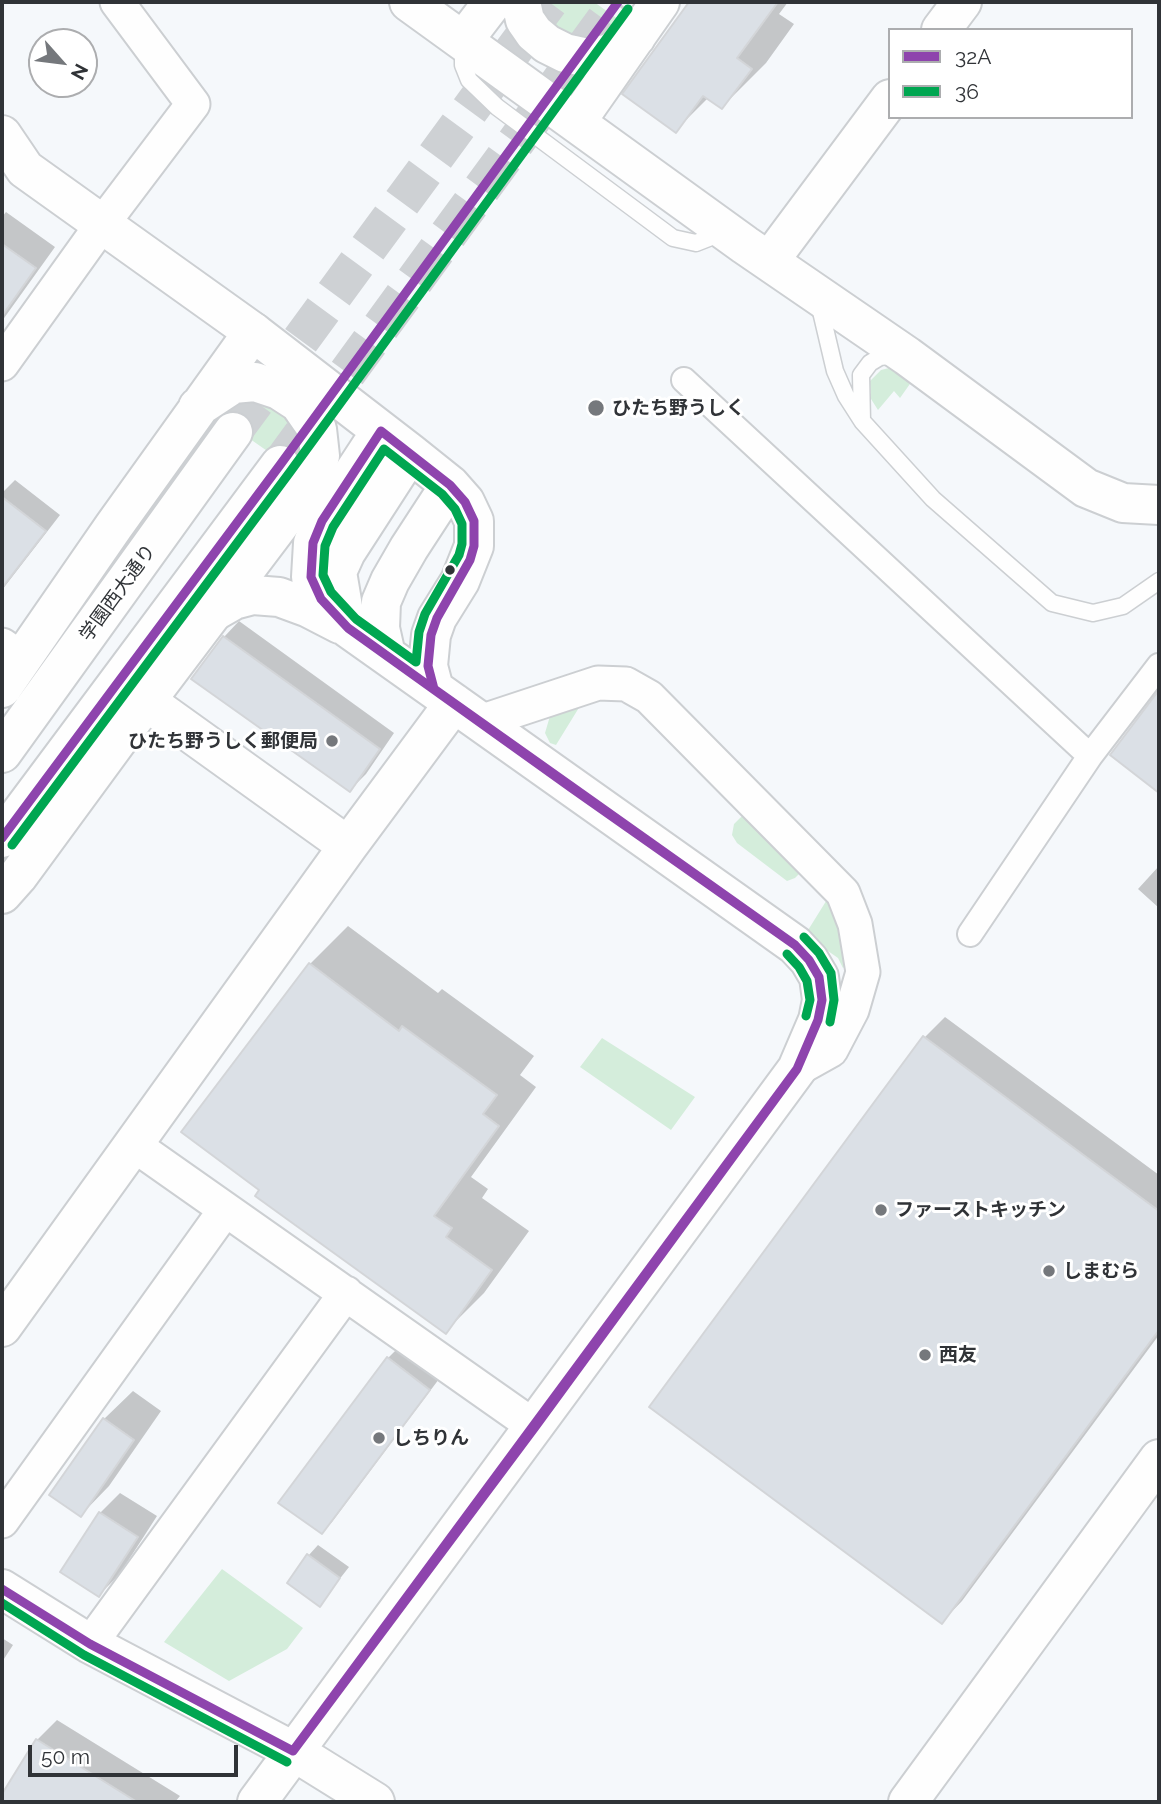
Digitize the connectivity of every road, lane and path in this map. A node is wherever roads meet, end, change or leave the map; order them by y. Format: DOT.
graph roads {
  1 [pos="117,2"];
  2 [pos="409,2"];
  3 [pos="493,2"];
  4 [pos="521,2"];
  5 [pos="660,2"];
  6 [pos="962,2"];
  7 [pos="942,28"];
  8 [pos="636,37"];
  9 [pos="463,41"];
  10 [pos="888,102"];
  11 [pos="576,122"];
  12 [pos="2,135"];
  13 [pos="103,223"];
  14 [pos="726,230"];
  15 [pos="770,260"];
  16 [pos="817,295"];
  17 [pos="253,332"];
  18 [pos="907,356"];
  19 [pos="2,364"];
  20 [pos="684,380"];
  21 [pos="198,407"];
  22 [pos="862,421"];
  23 [pos="233,432"];
  24 [pos="396,442"];
  25 [pos="280,466"];
  26 [pos="450,485"];
  27 [pos="1159,505"];
  28 [pos="1159,580"];
  29 [pos="214,612"];
  30 [pos="348,628"];
  31 [pos="386,655"];
  32 [pos="9,664"];
  33 [pos="1159,666"];
  34 [pos="146,701"];
  35 [pos="456,705"];
  36 [pos="2,753"];
  37 [pos="1090,756"];
  38 [pos="2,838"];
  39 [pos="348,846"];
  40 [pos="2,894"];
  41 [pos="970,934"];
  42 [pos="797,1069"];
  43 [pos="134,1145"];
  44 [pos="225,1210"];
  45 [pos="346,1293"];
  46 [pos="2,1327"];
  47 [pos="535,1427"];
  48 [pos="1159,1459"];
  49 [pos="2,1521"];
  50 [pos="2,1589"];
  51 [pos="90,1644"];
  52 [pos="293,1752"];
  53 [pos="257,1802"];
  54 [pos="375,1802"];
  55 [pos="908,1802"];
  1 -- 13 [label="street"];
  2 -- 9 [label="street"];
  3 -- 9 [label="street"];
  4 -- 8 [label="street"];
  5 -- 8 [label="street"];
  6 -- 7 [label="street"];
  8 -- 11 [label="street"];
  9 -- 11 [label="street"];
  9 -- 14 [label="lane"];
  10 -- 15 [label="street"];
  11 -- 14 [label="street"];
  12 -- 13 [label="street"];
  13 -- 17 [label="street"];
  13 -- 19 [label="street"];
  14 -- 15 [label="street"];
  15 -- 16 [label="street"];
  16 -- 18 [label="street"];
  16 -- 22 [label="lane"];
  17 -- 21 [label="street"];
  17 -- 24 [label="street"];
  18 -- 22 [label="lane"];
  18 -- 27 [label="street"];
  20 -- 37 [label="street"];
  21 -- 29 [label="street"];
  21 -- 32 [label="street"];
  22 -- 28 [label="lane"];
  23 -- 36 [label="street, 学園西大通り"];
  24 -- 26 [label="street"];
  24 -- 30 [label="street"];
  25 -- 38 [label="street"];
  26 -- 31 [label="street"];
  26 -- 35 [label="street"];
  29 -- 30 [label="street"];
  29 -- 34 [label="street"];
  30 -- 31 [label="street"];
  31 -- 35 [label="street"];
  33 -- 37 [label="street"];
  34 -- 39 [label="street"];
  34 -- 40 [label="street"];
  35 -- 39 [label="street"];
  35 -- 42 [label="street"];
  35 -- 42 [label="street"];
  37 -- 41 [label="street"];
  39 -- 43 [label="street"];
  42 -- 47 [label="street"];
  43 -- 44 [label="street"];
  43 -- 46 [label="street"];
  44 -- 45 [label="street"];
  44 -- 49 [label="street"];
  45 -- 47 [label="street"];
  45 -- 51 [label="street"];
  47 -- 52 [label="street"];
  48 -- 55 [label="street"];
  50 -- 51 [label="street"];
  51 -- 52 [label="street"];
  52 -- 53 [label="street"];
  52 -- 54 [label="street"];
}
